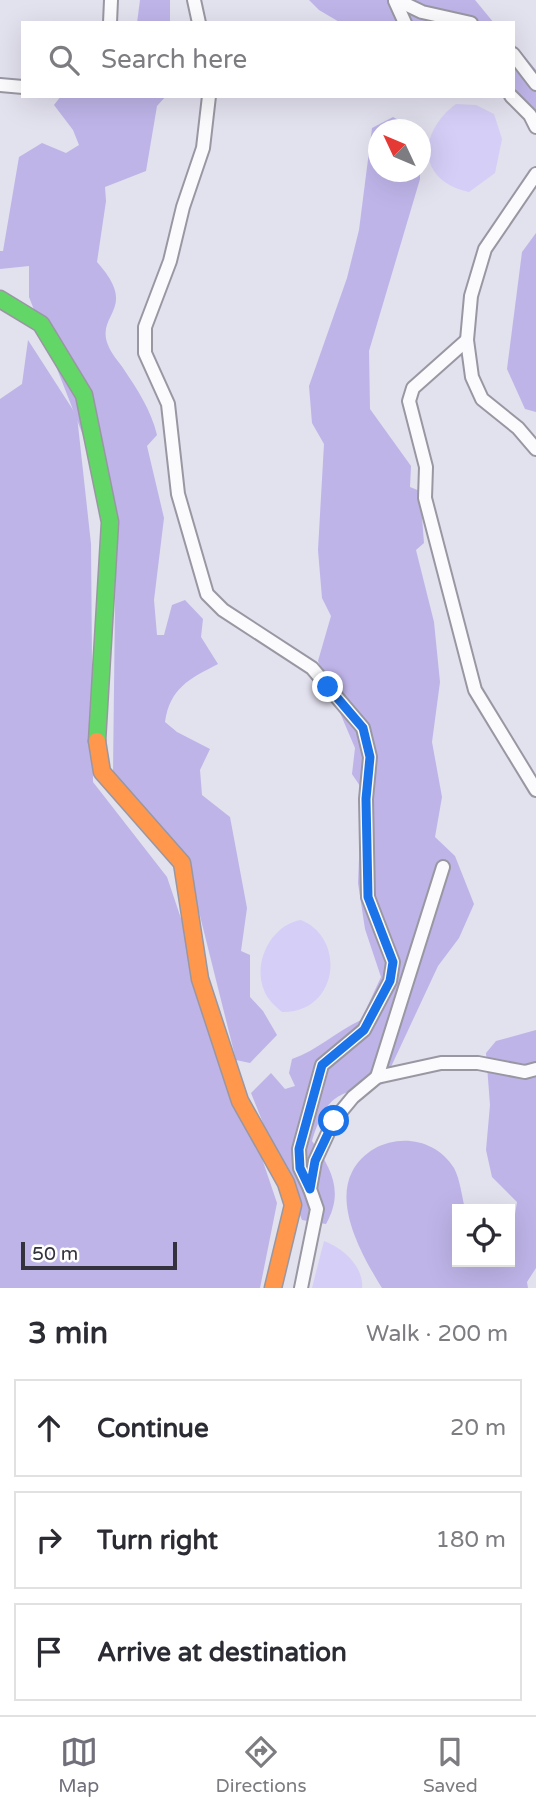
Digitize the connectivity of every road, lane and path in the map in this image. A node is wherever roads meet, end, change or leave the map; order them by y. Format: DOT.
graph roads {
  1 [pos="111,0"];
  2 [pos="194,0"];
  3 [pos="396,0"];
  4 [pos="422,12"];
  5 [pos="110,21"];
  6 [pos="199,21"];
  7 [pos="406,21"];
  8 [pos="408,21"];
  9 [pos="462,21"];
  10 [pos="515,57"];
  11 [pos="536,84"];
  12 [pos="0,85"];
  13 [pos="21,87"];
  14 [pos="209,98"];
  15 [pos="513,98"];
  16 [pos="536,127"];
  17 [pos="536,174"];
  18 [pos="0,299"];
  19 [pos="467,340"];
  20 [pos="536,449"];
  21 [pos="536,790"];
  22 [pos="443,867"];
  23 [pos="536,1069"];
  24 [pos="377,1077"];
  25 [pos="310,1189"];
  26 [pos="273,1288"];
  27 [pos="301,1288"];
  1 -- 5 [label="lane"];
  2 -- 6 [label="lane"];
  3 -- 4 [label="lane"];
  3 -- 7 [label="lane"];
  4 -- 8 [label="lane"];
  4 -- 9 [label="lane"];
  10 -- 11 [label="lane"];
  12 -- 13 [label="lane"];
  14 -- 25 [label="lane"];
  15 -- 16 [label="lane"];
  17 -- 19 [label="lane"];
  18 -- 26 [label="street"];
  19 -- 20 [label="lane"];
  19 -- 21 [label="lane"];
  22 -- 24 [label="lane"];
  23 -- 24 [label="lane"];
  24 -- 25 [label="lane"];
  25 -- 27 [label="lane"];
}
